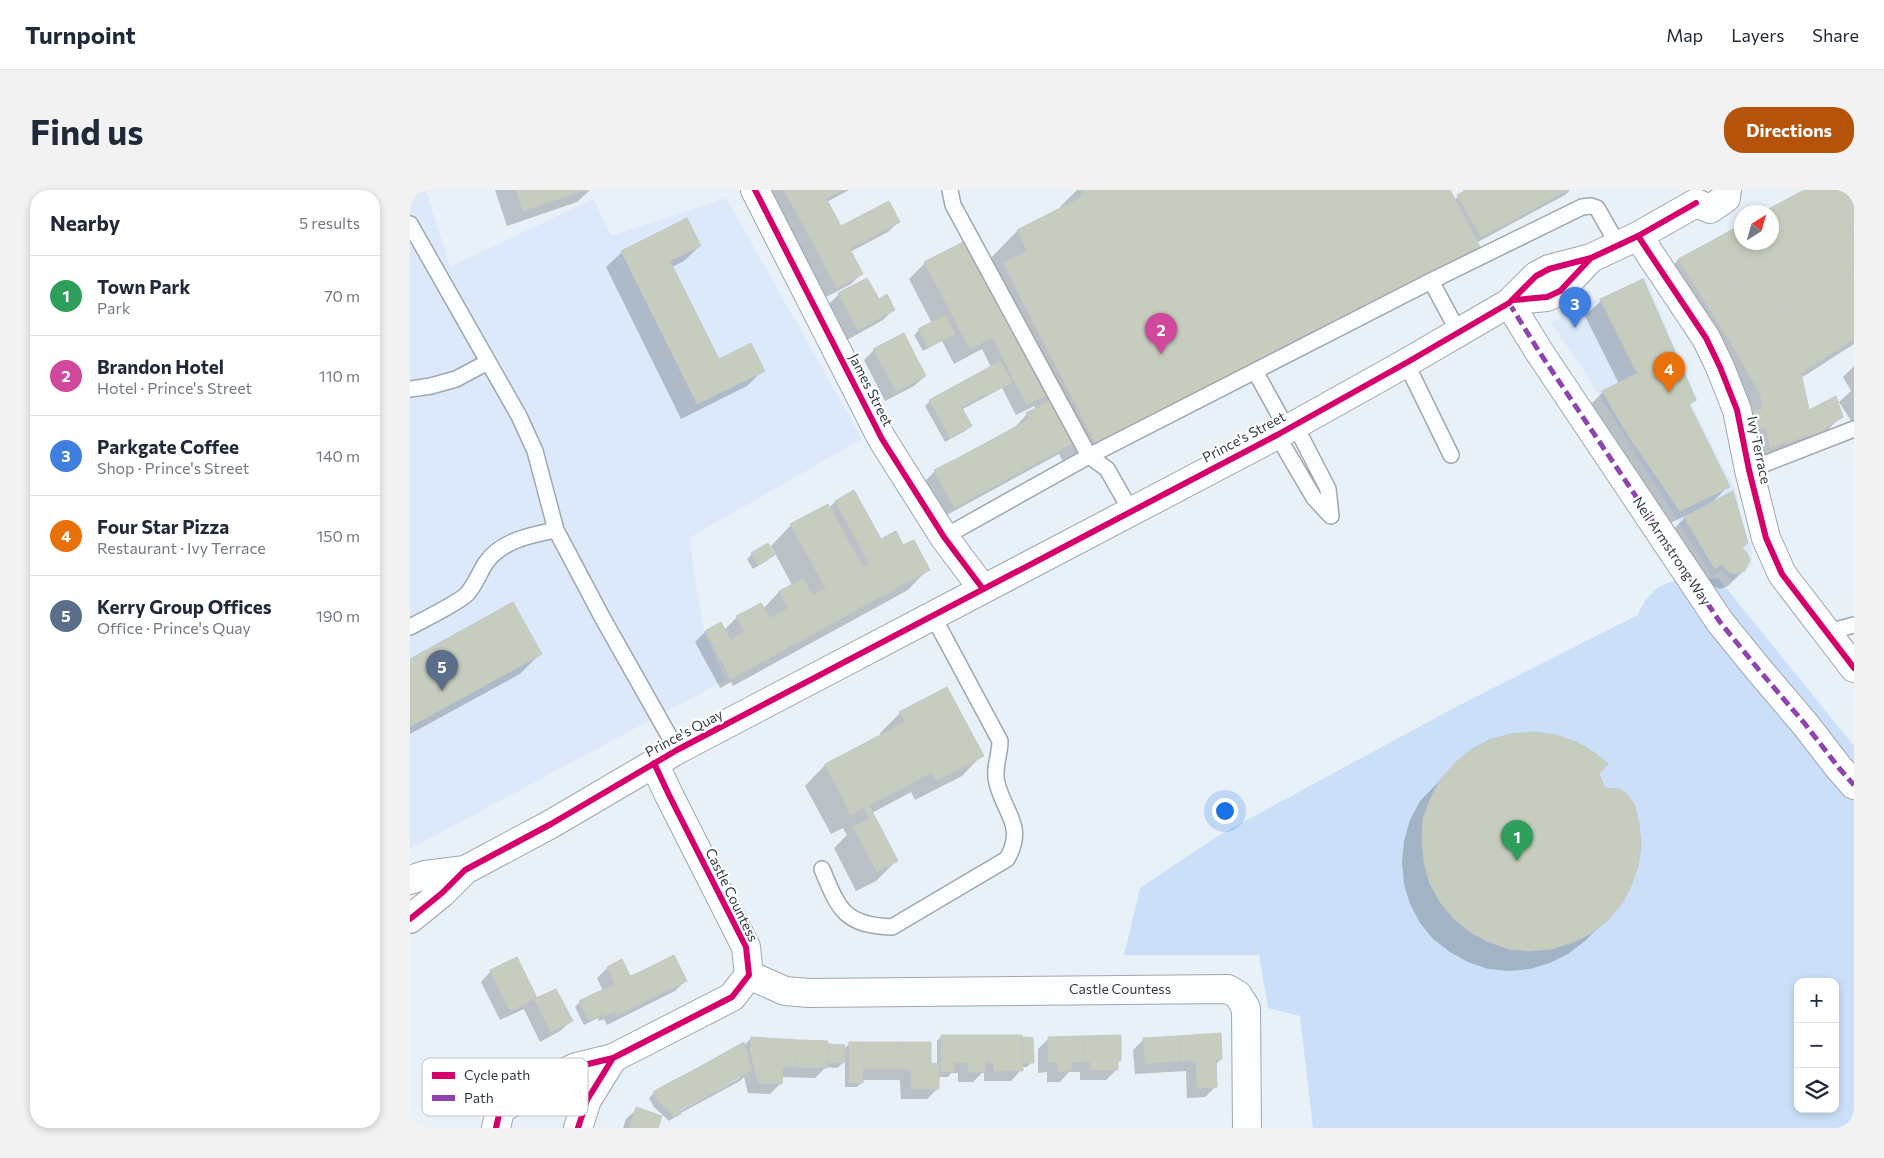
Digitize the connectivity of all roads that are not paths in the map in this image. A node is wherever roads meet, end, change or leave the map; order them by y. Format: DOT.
graph roads {
  1 [pos="756,190"];
  2 [pos="950,190"];
  3 [pos="1727,190"];
  4 [pos="1697,197"];
  5 [pos="410,224"];
  6 [pos="1628,241"];
  7 [pos="1431,281"];
  8 [pos="1512,302"];
  9 [pos="1459,333"];
  10 [pos="488,362"];
  11 [pos="1406,364"];
  12 [pos="1255,371"];
  13 [pos="410,389"];
  14 [pos="1286,429"];
  15 [pos="1854,429"];
  16 [pos="1451,455"];
  17 [pos="1089,456"];
  18 [pos="1749,470"];
  19 [pos="1131,511"];
  20 [pos="556,530"];
  21 [pos="944,537"];
  22 [pos="983,589"];
  23 [pos="933,616"];
  24 [pos="1854,625"];
  25 [pos="410,627"];
  26 [pos="1828,632"];
  27 [pos="1854,668"];
  28 [pos="677,750"];
  29 [pos="654,763"];
  30 [pos="1854,785"];
  31 [pos="822,869"];
  32 [pos="465,870"];
  33 [pos="410,880"];
  34 [pos="410,919"];
  35 [pos="749,974"];
  36 [pos="613,1058"];
  37 [pos="588,1064"];
  38 [pos="588,1098"];
  39 [pos="582,1116"];
  40 [pos="578,1128"];
  41 [pos="1247,1128"];
  1 -- 21 [label="street, James Street"];
  2 -- 17 [label="lane"];
  3 -- 4 [label="street"];
  4 -- 6 [label="street, Prince's Street"];
  5 -- 10 [label="lane"];
  6 -- 7 [label="lane"];
  6 -- 8 [label="street, Prince's Street"];
  6 -- 18 [label="street, Ivy Terrace"];
  7 -- 9 [label="lane"];
  7 -- 12 [label="lane"];
  8 -- 9 [label="street, Prince's Street"];
  8 -- 30 [label="street, Neil Armstrong Way"];
  9 -- 11 [label="street, Prince's Street"];
  10 -- 13 [label="lane"];
  10 -- 20 [label="lane"];
  11 -- 14 [label="street, Prince's Street"];
  11 -- 16 [label="lane"];
  12 -- 14 [label="lane"];
  12 -- 17 [label="lane"];
  14 -- 14 [label="lane"];
  14 -- 19 [label="street, Prince's Street"];
  15 -- 18 [label="lane"];
  17 -- 19 [label="lane"];
  17 -- 21 [label="lane"];
  18 -- 26 [label="street, Ivy Terrace"];
  19 -- 22 [label="street, Prince's Street"];
  20 -- 25 [label="lane"];
  20 -- 28 [label="lane"];
  21 -- 22 [label="street, James Street"];
  22 -- 23 [label="street, Prince's Quay"];
  23 -- 28 [label="street, Prince's Quay"];
  23 -- 31 [label="lane"];
  24 -- 26 [label="lane"];
  26 -- 27 [label="street, Ivy Terrace"];
  28 -- 29 [label="street, Prince's Quay"];
  29 -- 32 [label="street, Prince's Quay"];
  29 -- 35 [label="street, Castle Countess"];
  32 -- 33 [label="street, Prince's Quay"];
  32 -- 34 [label="street, Prince's Quay"];
  35 -- 36 [label="street"];
  35 -- 41 [label="street, Castle Countess"];
  36 -- 37 [label="street"];
  36 -- 38 [label="street"];
  39 -- 40 [label="street"];
}
